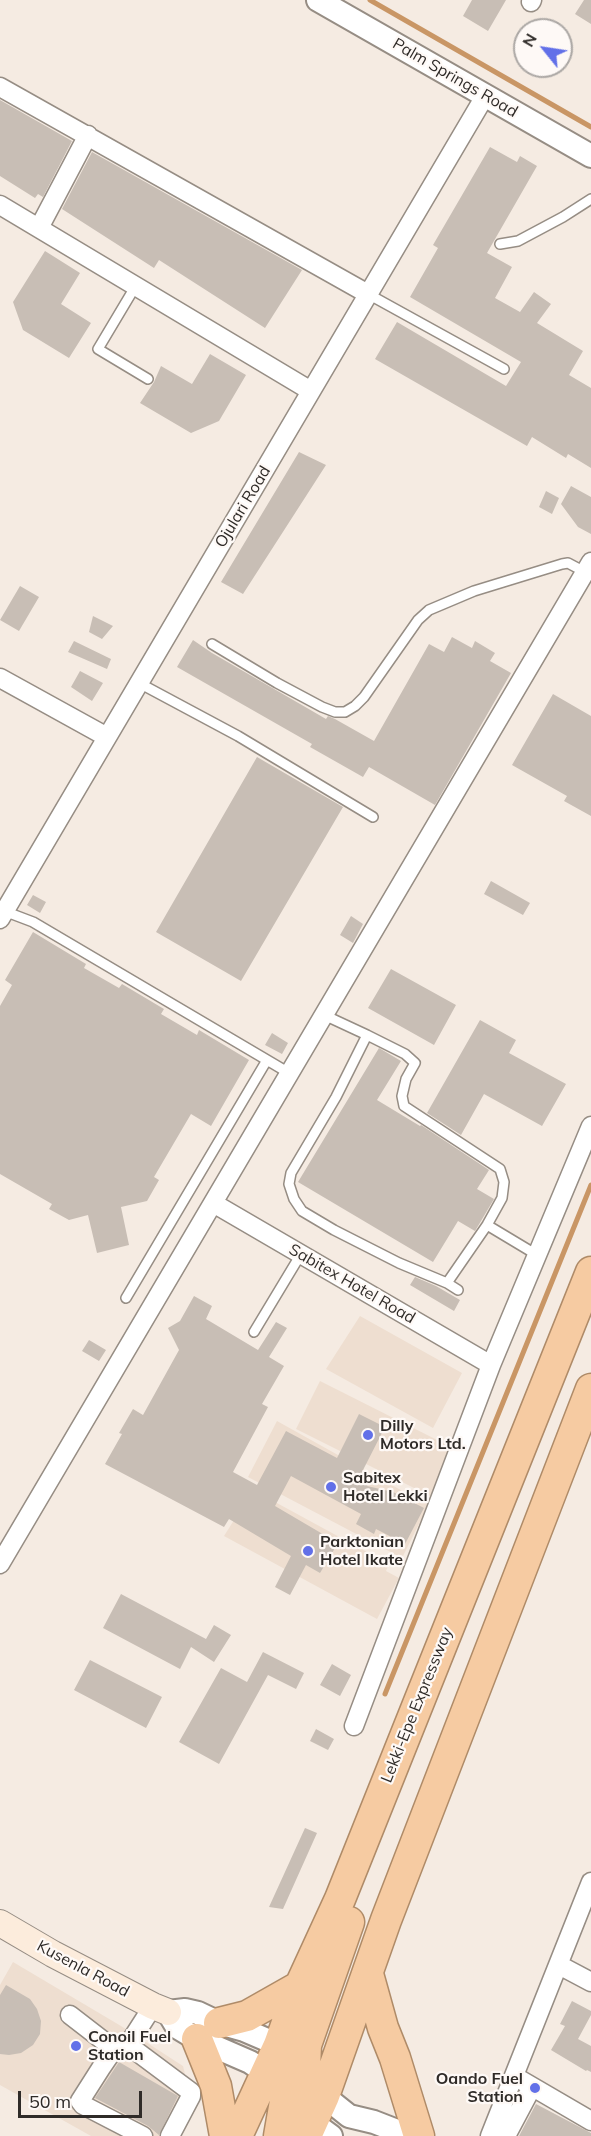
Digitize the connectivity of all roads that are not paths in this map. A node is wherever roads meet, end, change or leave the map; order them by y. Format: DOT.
graph roads {
  1 [pos="318,0"];
  2 [pos="0,87"];
  3 [pos="485,96"];
  4 [pos="88,135"];
  5 [pos="591,156"];
  6 [pos="591,200"];
  7 [pos="0,205"];
  8 [pos="39,228"];
  9 [pos="500,244"];
  10 [pos="135,287"];
  11 [pos="368,294"];
  12 [pos="504,369"];
  13 [pos="148,379"];
  14 [pos="311,391"];
  15 [pos="588,567"];
  16 [pos="212,644"];
  17 [pos="0,678"];
  18 [pos="139,683"];
  19 [pos="107,737"];
  20 [pos="373,817"];
  21 [pos="2,915"];
  22 [pos="324,1015"];
  23 [pos="367,1035"];
  24 [pos="267,1060"];
  25 [pos="289,1073"];
  26 [pos="591,1126"];
  27 [pos="213,1203"];
  28 [pos="487,1225"];
  29 [pos="301,1254"];
  30 [pos="537,1255"];
  31 [pos="591,1272"];
  32 [pos="447,1283"];
  33 [pos="458,1290"];
  34 [pos="126,1298"];
  35 [pos="255,1332"];
  36 [pos="491,1365"];
  37 [pos="591,1389"];
  38 [pos="0,1564"];
  39 [pos="467,1581"];
  40 [pos="354,1726"];
  41 [pos="591,1882"];
  42 [pos="0,1923"];
  43 [pos="559,1965"];
  44 [pos="368,1974"];
  45 [pos="591,1982"];
  46 [pos="300,1986"];
  47 [pos="161,2009"];
  48 [pos="70,2015"];
  49 [pos="208,2031"];
  50 [pos="279,2045"];
  51 [pos="121,2047"];
  52 [pos="304,2070"];
  53 [pos="266,2073"];
  54 [pos="514,2076"];
  55 [pos="532,2086"];
  56 [pos="285,2101"];
  57 [pos="591,2121"];
  58 [pos="318,2123"];
  59 [pos="143,2136"];
  60 [pos="170,2136"];
  61 [pos="225,2136"];
  62 [pos="237,2136"];
  63 [pos="279,2136"];
  64 [pos="410,2136"];
  65 [pos="419,2136"];
  66 [pos="490,2136"];
  67 [pos="506,2136"];
  1 -- 3 [label="street, Palm Springs Road"];
  2 -- 4 [label="street"];
  3 -- 5 [label="street, Palm Springs Road"];
  3 -- 11 [label="street, Ojulari Road"];
  4 -- 8 [label="street"];
  4 -- 11 [label="street"];
  6 -- 9 [label="lane"];
  7 -- 8 [label="street"];
  8 -- 10 [label="street"];
  10 -- 13 [label="lane"];
  10 -- 14 [label="street"];
  11 -- 12 [label="lane"];
  11 -- 14 [label="street, Ojulari Road"];
  14 -- 18 [label="street, Ojulari Road"];
  15 -- 16 [label="lane"];
  15 -- 22 [label="street"];
  17 -- 19 [label="street"];
  18 -- 19 [label="street, Ojulari Road"];
  18 -- 20 [label="lane"];
  19 -- 21 [label="street, Ojulari Road"];
  21 -- 24 [label="lane"];
  22 -- 23 [label="lane"];
  22 -- 25 [label="street"];
  23 -- 28 [label="lane"];
  23 -- 32 [label="lane"];
  24 -- 25 [label="lane"];
  24 -- 34 [label="lane"];
  25 -- 27 [label="street"];
  26 -- 30 [label="street"];
  27 -- 29 [label="street, Sabitex Hotel Road"];
  27 -- 38 [label="street"];
  28 -- 30 [label="lane"];
  28 -- 32 [label="lane"];
  29 -- 35 [label="lane"];
  29 -- 36 [label="street, Sabitex Hotel Road"];
  30 -- 36 [label="street"];
  31 -- 39 [label="highway, Lekki-Epe Expressway"];
  32 -- 33 [label="lane"];
  36 -- 40 [label="street"];
  37 -- 44 [label="highway"];
  39 -- 46 [label="highway, Lekki-Epe Expressway"];
  39 -- 52 [label="highway"];
  41 -- 43 [label="street"];
  42 -- 47 [label="main road, Kusenla Road"];
  43 -- 45 [label="street"];
  43 -- 54 [label="street"];
  44 -- 58 [label="highway"];
  44 -- 65 [label="highway"];
  46 -- 49 [label="highway"];
  46 -- 50 [label="highway, Lekki-Epe Expressway"];
  47 -- 49 [label="street, Kusenla Road"];
  47 -- 51 [label="street"];
  48 -- 51 [label="street"];
  49 -- 50 [label="street, Kusenla Road"];
  49 -- 53 [label="street, Kusenla Road"];
  49 -- 61 [label="highway"];
  50 -- 52 [label="street, Kusenla Road"];
  50 -- 53 [label="highway, Lekki-Epe Expressway"];
  50 -- 56 [label="highway"];
  51 -- 59 [label="street"];
  51 -- 60 [label="street"];
  52 -- 58 [label="highway"];
  53 -- 56 [label="street, Kusenla Road"];
  53 -- 62 [label="highway, Lekki-Epe Expressway"];
  54 -- 55 [label="street"];
  54 -- 66 [label="street"];
  55 -- 57 [label="street"];
  55 -- 67 [label="street"];
  56 -- 58 [label="street, Kusenla Road"];
  56 -- 63 [label="highway"];
  58 -- 64 [label="street, Kusenla Road"];
}
